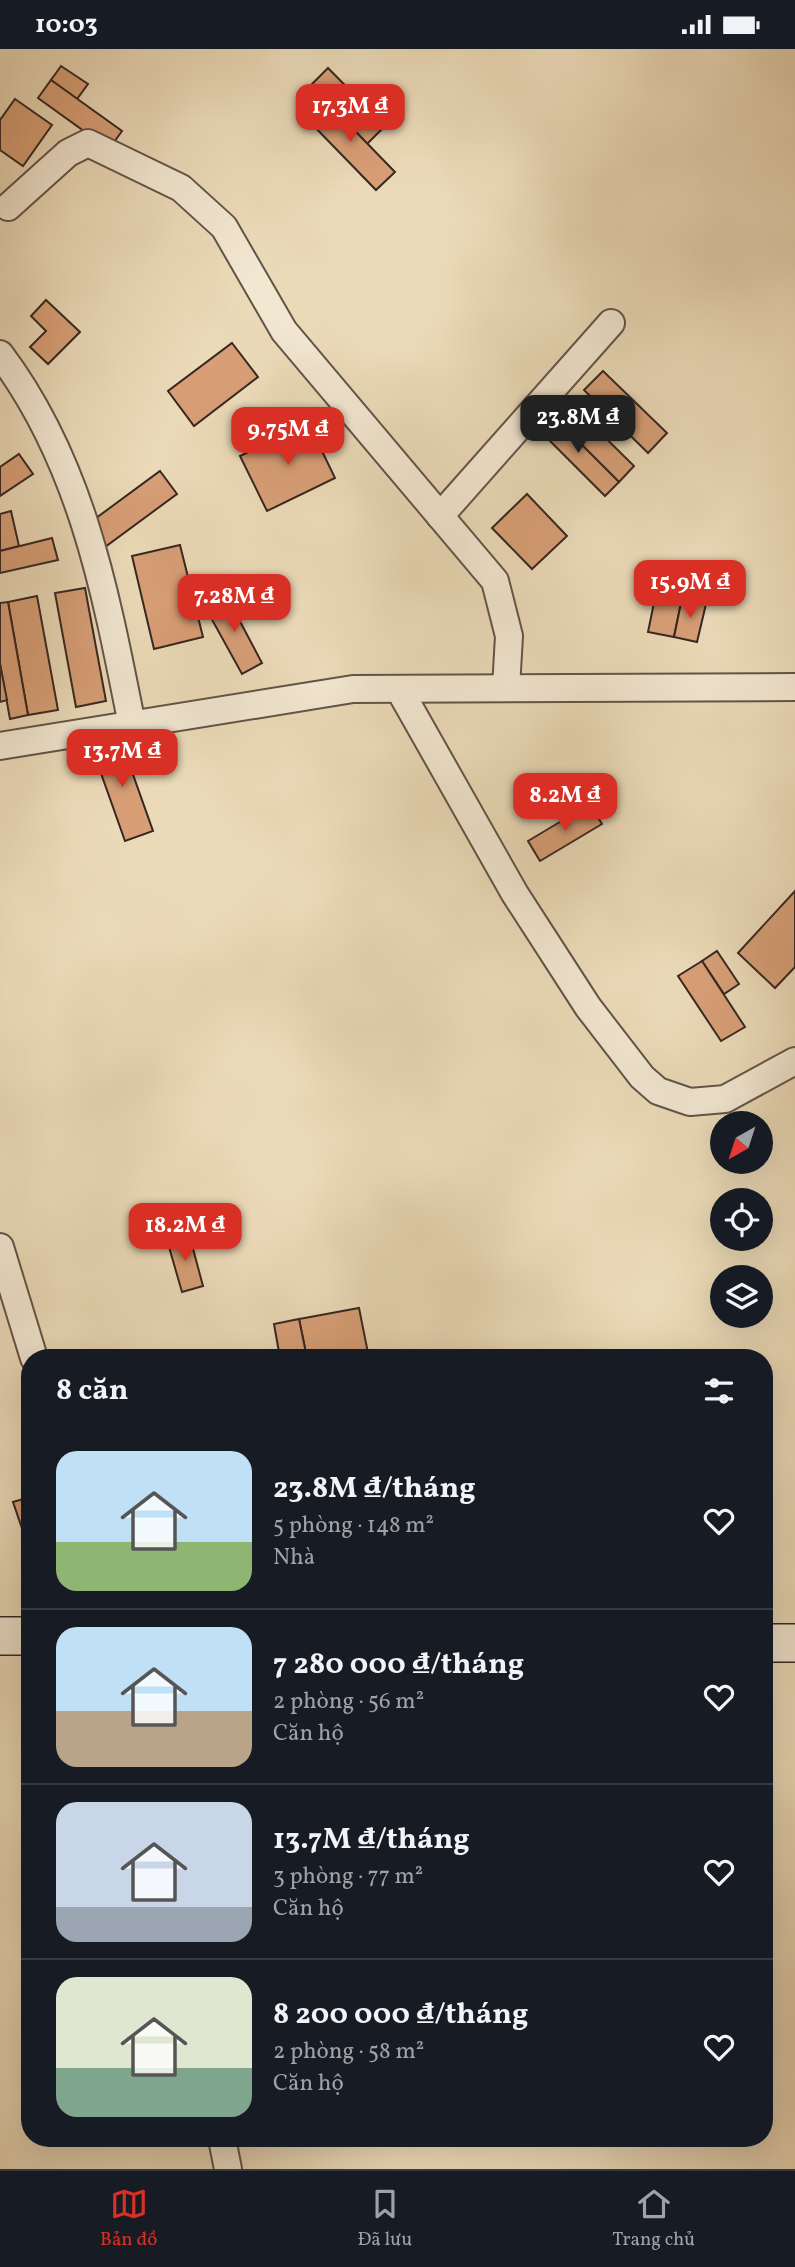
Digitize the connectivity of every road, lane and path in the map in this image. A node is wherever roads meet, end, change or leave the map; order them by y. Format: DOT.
graph roads {
  1 [pos="3,206"];
  2 [pos="611,323"];
  3 [pos="0,354"];
  4 [pos="440,516"];
  5 [pos="795,687"];
  6 [pos="506,688"];
  7 [pos="399,689"];
  8 [pos="132,725"];
  9 [pos="0,746"];
  10 [pos="795,1061"];
  11 [pos="0,1247"];
  12 [pos="31,1349"];
  13 [pos="0,1636"];
  14 [pos="21,1636"];
  15 [pos="773,1643"];
  16 [pos="795,1643"];
  17 [pos="224,2147"];
  18 [pos="229,2169"];
  1 -- 4 [label="street"];
  2 -- 4 [label="street"];
  3 -- 8 [label="street"];
  4 -- 6 [label="street"];
  5 -- 6 [label="street"];
  6 -- 7 [label="street"];
  7 -- 8 [label="street"];
  7 -- 10 [label="street"];
  8 -- 9 [label="street"];
  11 -- 12 [label="street"];
  13 -- 14 [label="main road"];
  15 -- 16 [label="main road"];
  17 -- 18 [label="street"];
}
